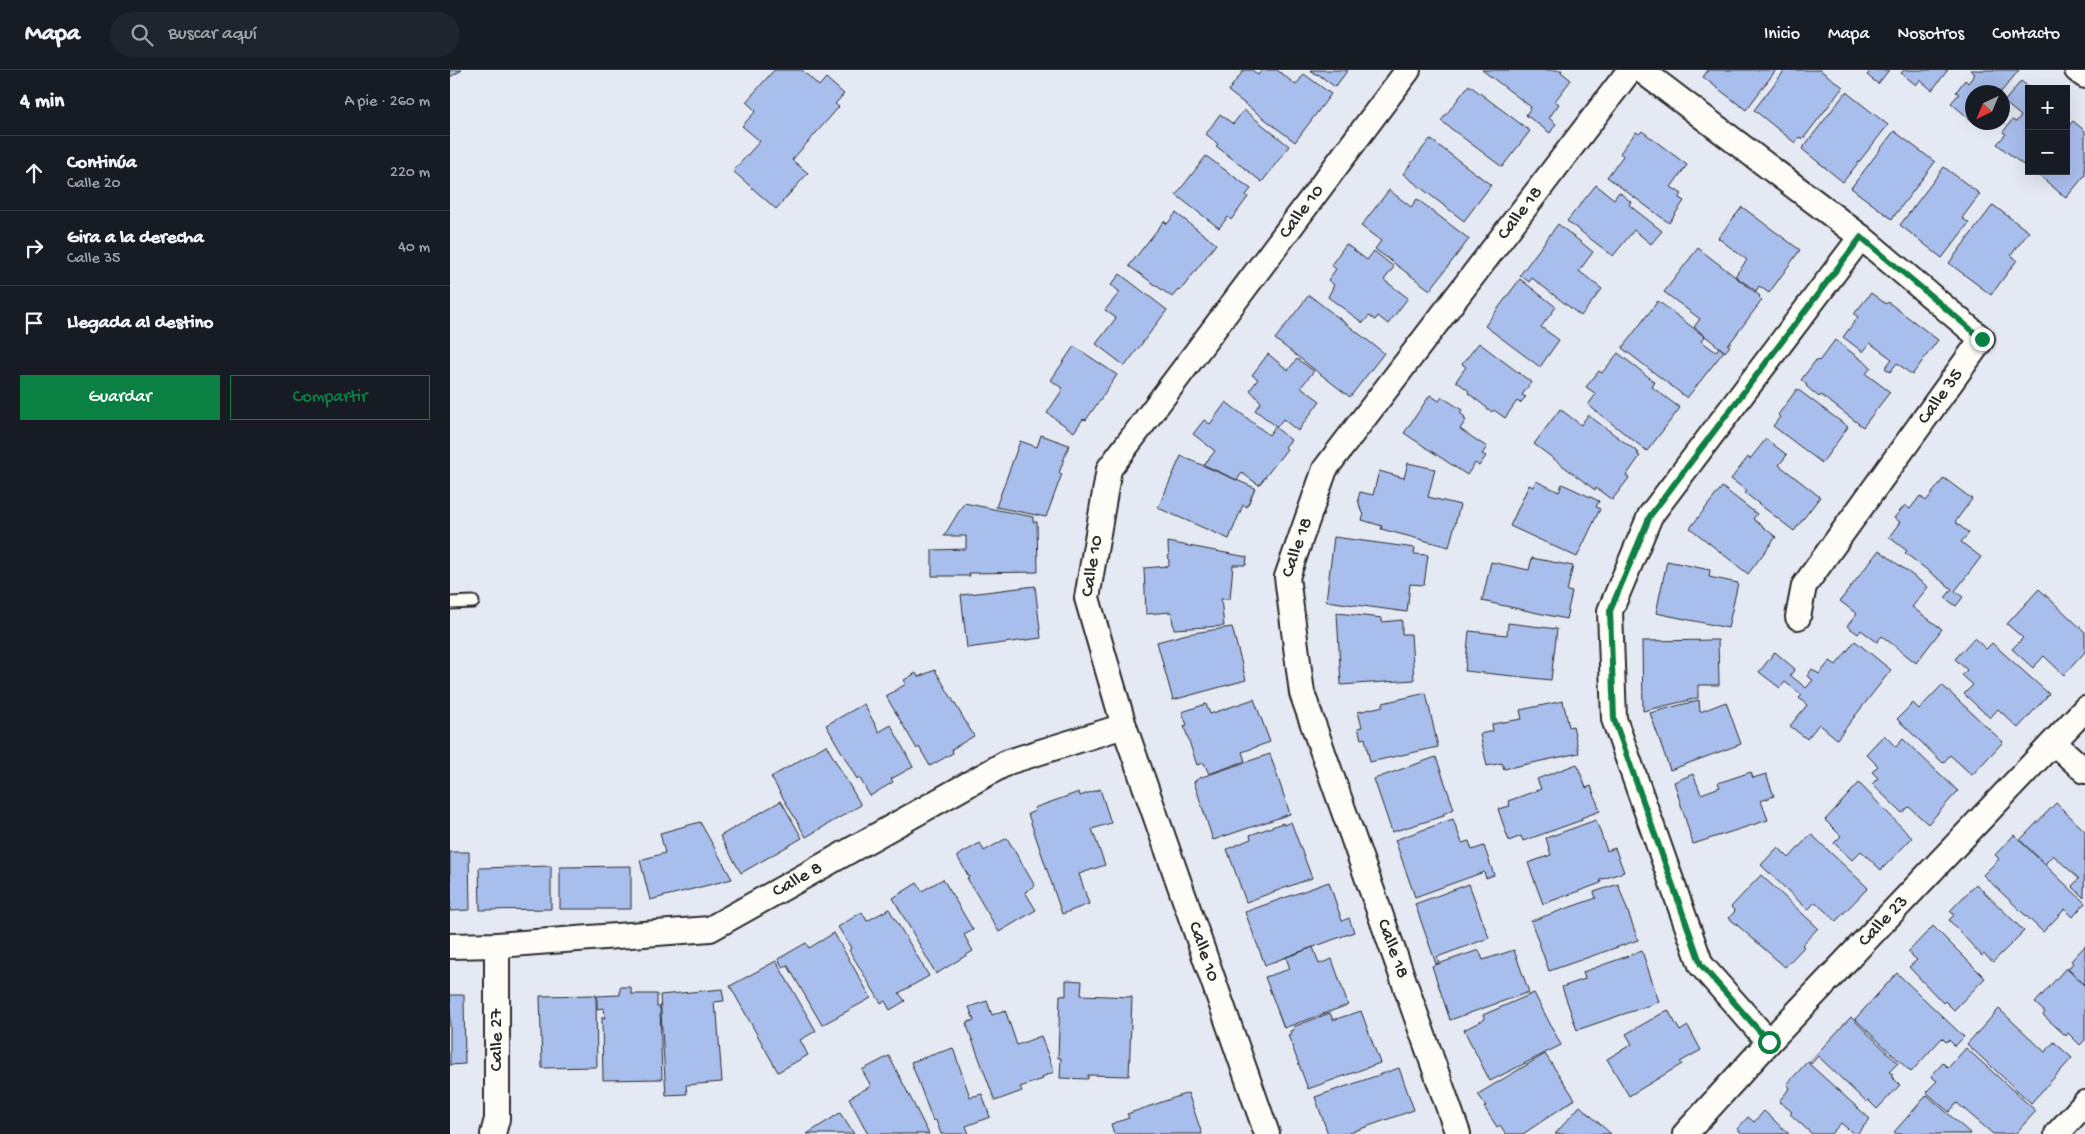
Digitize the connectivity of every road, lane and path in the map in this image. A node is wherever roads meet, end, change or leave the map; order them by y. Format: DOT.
graph roads {
  1 [pos="1408,70"];
  2 [pos="1630,70"];
  3 [pos="1641,70"];
  4 [pos="2077,70"];
  5 [pos="2085,76"];
  6 [pos="1861,237"];
  7 [pos="473,602"];
  8 [pos="450,603"];
  9 [pos="1798,617"];
  10 [pos="2085,709"];
  11 [pos="1124,726"];
  12 [pos="2054,743"];
  13 [pos="2085,771"];
  14 [pos="497,945"];
  15 [pos="450,946"];
  16 [pos="1769,1042"];
  17 [pos="2085,1103"];
  18 [pos="493,1134"];
  19 [pos="1267,1134"];
  20 [pos="1458,1134"];
  21 [pos="1685,1134"];
  22 [pos="2056,1134"];
  1 -- 11 [label="street, Calle 10"];
  2 -- 20 [label="street, Calle 18"];
  3 -- 6 [label="street, Calle 35"];
  4 -- 5 [label="street"];
  6 -- 9 [label="street, Calle 35"];
  6 -- 16 [label="street"];
  7 -- 8 [label="lane"];
  10 -- 12 [label="street, Calle 23"];
  11 -- 14 [label="street, Calle 8"];
  11 -- 19 [label="street, Calle 10"];
  12 -- 13 [label="street"];
  12 -- 16 [label="street, Calle 23"];
  14 -- 15 [label="street, Calle 8"];
  14 -- 18 [label="street, Calle 27"];
  16 -- 21 [label="street, Calle 23"];
  17 -- 22 [label="street"];
}
